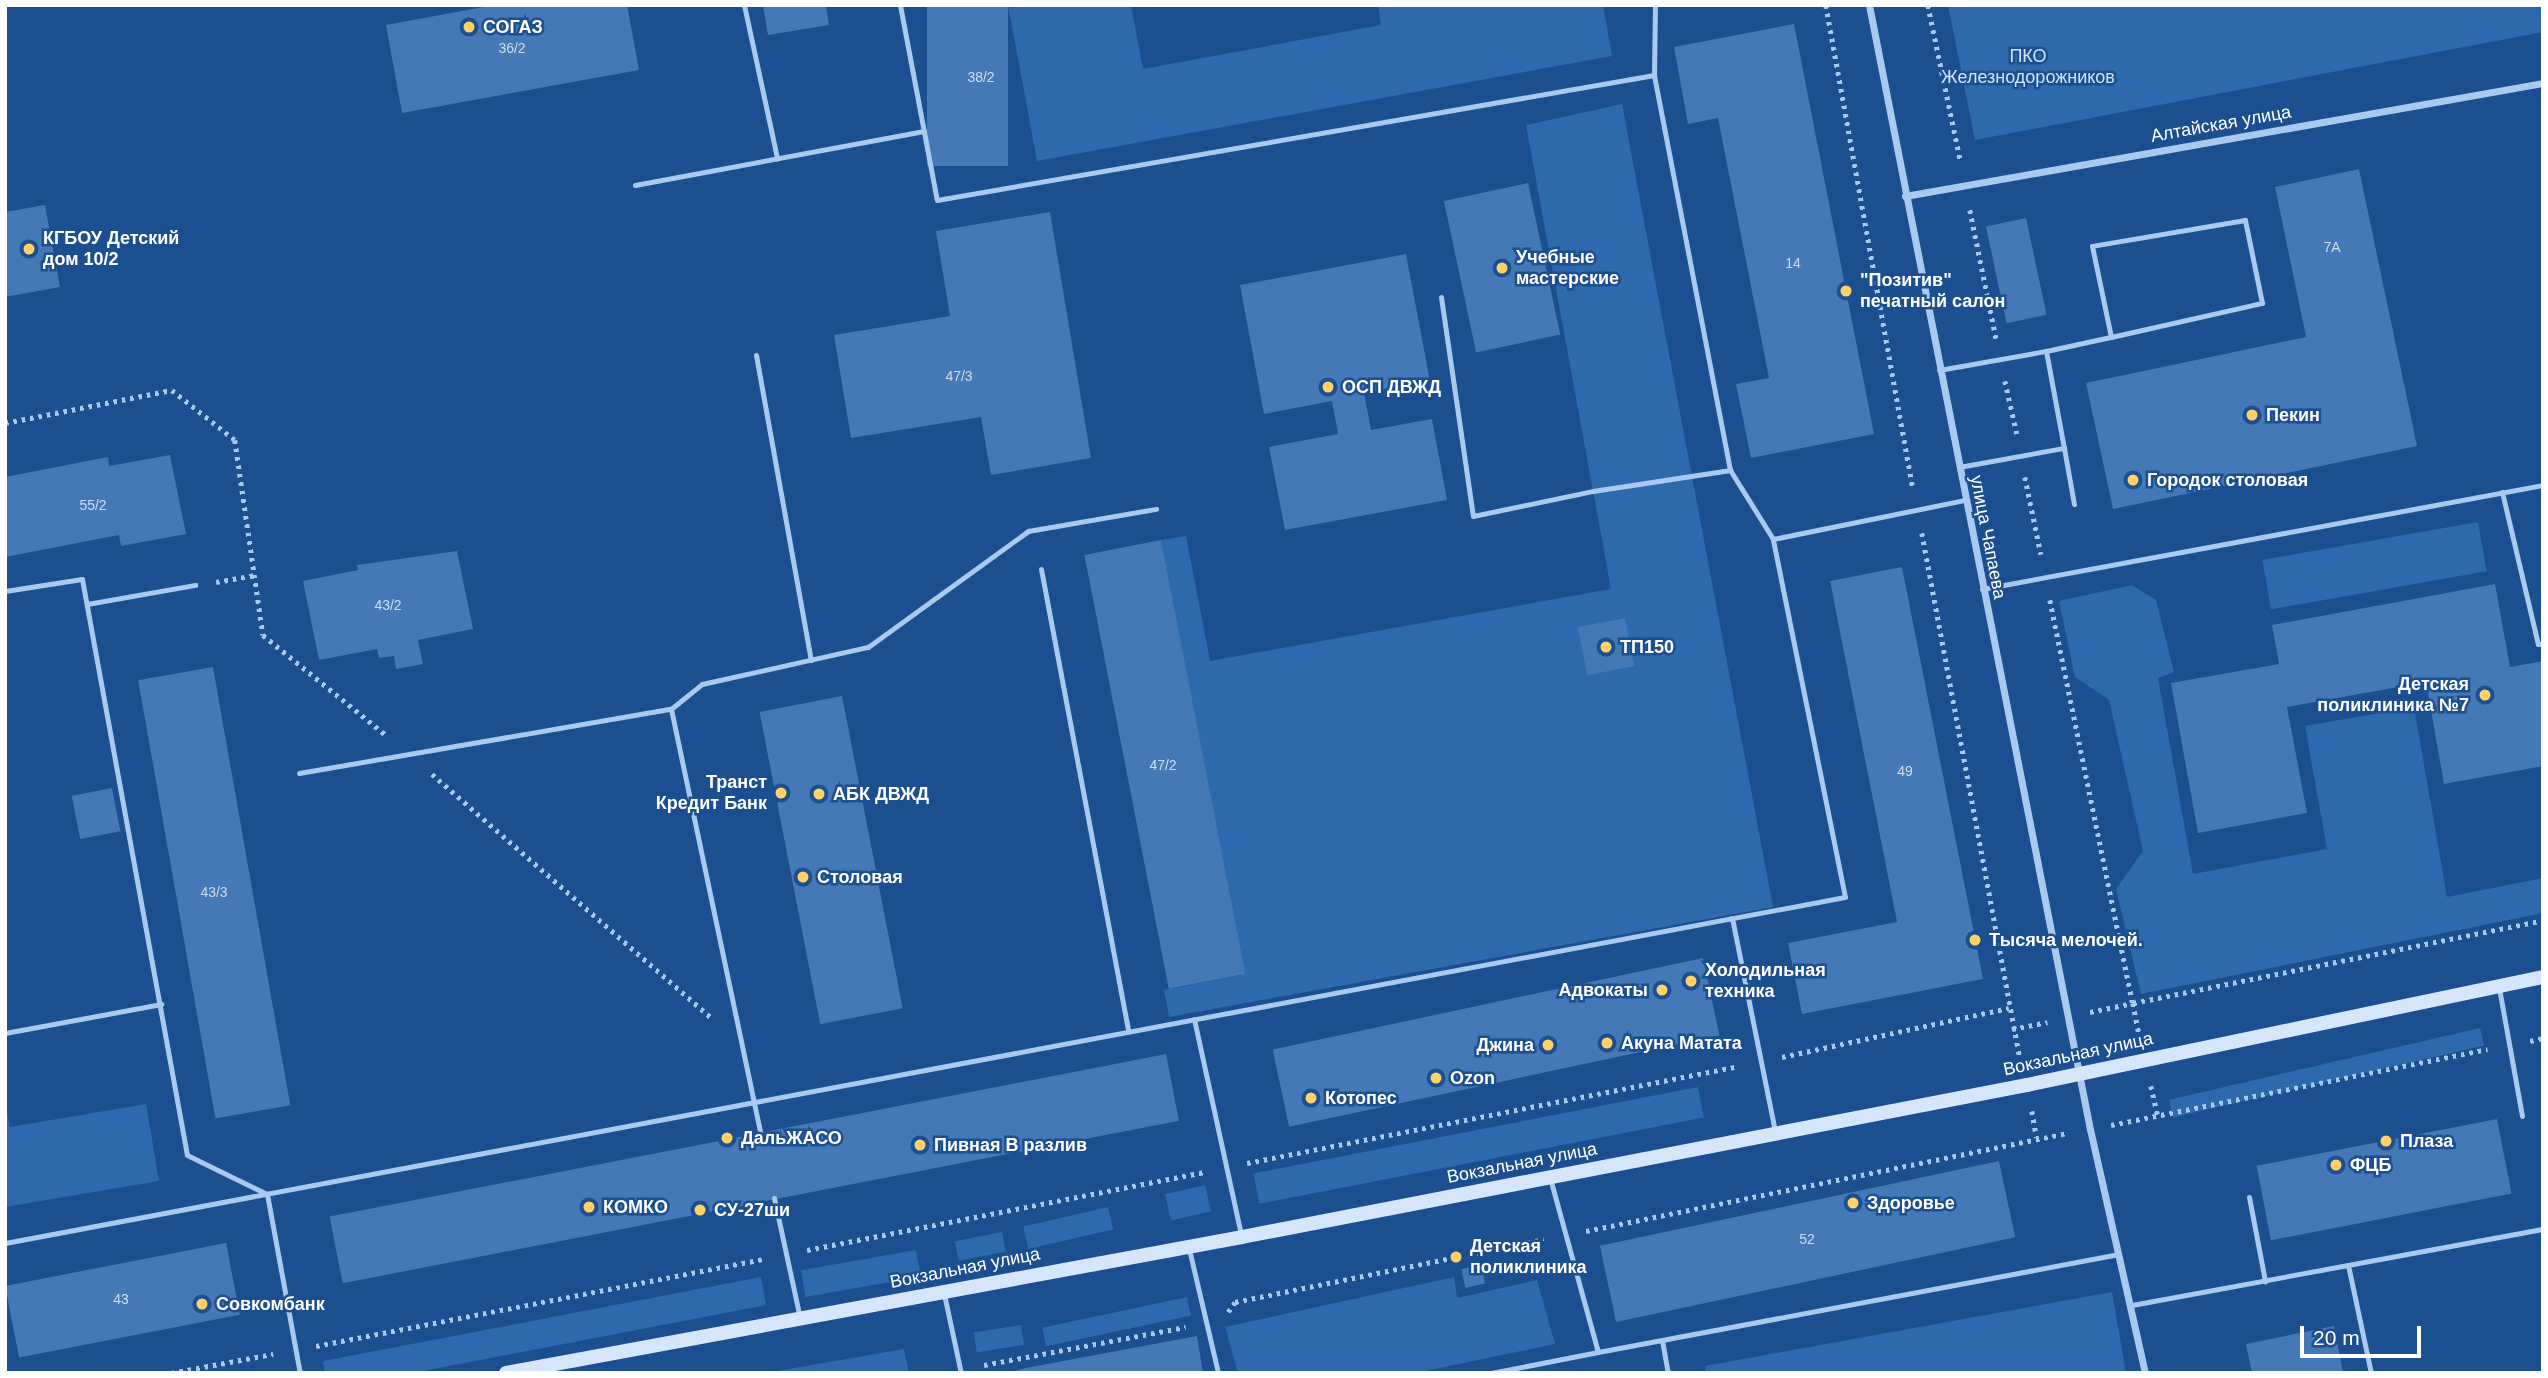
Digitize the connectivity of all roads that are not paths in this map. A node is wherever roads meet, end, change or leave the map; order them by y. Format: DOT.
graph roads {
  1 [pos="744,5"];
  2 [pos="900,5"];
  3 [pos="1655,5"];
  4 [pos="1869,5"];
  5 [pos="1654,75"];
  6 [pos="2543,83"];
  7 [pos="924,131"];
  8 [pos="777,158"];
  9 [pos="635,185"];
  10 [pos="1905,196"];
  11 [pos="1441,297"];
  12 [pos="2111,337"];
  13 [pos="2046,351"];
  14 [pos="756,355"];
  15 [pos="1940,370"];
  16 [pos="2064,448"];
  17 [pos="1959,467"];
  18 [pos="1730,470"];
  19 [pos="2543,485"];
  20 [pos="2502,492"];
  21 [pos="1965,500"];
  22 [pos="2074,504"];
  23 [pos="1156,509"];
  24 [pos="1773,539"];
  25 [pos="1041,569"];
  26 [pos="195,585"];
  27 [pos="1982,589"];
  28 [pos="5,591"];
  29 [pos="87,604"];
  30 [pos="2543,644"];
  31 [pos="811,660"];
  32 [pos="671,709"];
  33 [pos="299,773"];
  34 [pos="1732,918"];
  35 [pos="2543,977"];
  36 [pos="2499,986"];
  37 [pos="161,1004"];
  38 [pos="1194,1019"];
  39 [pos="1128,1031"];
  40 [pos="5,1033"];
  41 [pos="2080,1074"];
  42 [pos="754,1102"];
  43 [pos="2522,1116"];
  44 [pos="761,1131"];
  45 [pos="1775,1132"];
  46 [pos="1549,1177"];
  47 [pos="267,1194"];
  48 [pos="2249,1197"];
  49 [pos="774,1198"];
  50 [pos="2543,1229"];
  51 [pos="1242,1237"];
  52 [pos="5,1243"];
  53 [pos="1188,1246"];
  54 [pos="2119,1254"];
  55 [pos="2348,1265"];
  56 [pos="2265,1281"];
  57 [pos="943,1292"];
  58 [pos="2132,1305"];
  59 [pos="800,1318"];
  60 [pos="1662,1340"];
  61 [pos="1598,1352"];
  62 [pos="542,1369"];
  63 [pos="961,1371"];
  64 [pos="300,1373"];
  65 [pos="506,1373"];
  66 [pos="1218,1373"];
  67 [pos="1491,1373"];
  68 [pos="1668,1373"];
  69 [pos="2146,1373"];
  70 [pos="2371,1373"];
  1 -- 8 [label="lane"];
  2 -- 7 [label="lane"];
  3 -- 5 [label="lane"];
  4 -- 10 [label="street, улица Чапаева"];
  5 -- 7 [label="lane"];
  5 -- 18 [label="lane"];
  6 -- 10 [label="street, Алтайская улица"];
  7 -- 8 [label="lane"];
  8 -- 9 [label="lane"];
  10 -- 15 [label="street, улица Чапаева"];
  11 -- 18 [label="lane"];
  12 -- 12 [label="lane"];
  12 -- 13 [label="lane"];
  13 -- 15 [label="lane"];
  13 -- 16 [label="lane"];
  14 -- 31 [label="lane"];
  15 -- 17 [label="street, улица Чапаева"];
  16 -- 17 [label="lane"];
  16 -- 22 [label="lane"];
  17 -- 21 [label="street, улица Чапаева"];
  18 -- 24 [label="lane"];
  19 -- 20 [label="lane"];
  20 -- 27 [label="lane"];
  20 -- 30 [label="lane"];
  21 -- 24 [label="lane"];
  21 -- 27 [label="street, улица Чапаева"];
  23 -- 31 [label="lane"];
  24 -- 34 [label="lane"];
  25 -- 39 [label="lane"];
  26 -- 29 [label="lane"];
  27 -- 41 [label="street, улица Чапаева"];
  28 -- 29 [label="lane"];
  29 -- 37 [label="lane"];
  31 -- 32 [label="lane"];
  32 -- 33 [label="lane"];
  32 -- 42 [label="lane"];
  34 -- 38 [label="lane"];
  34 -- 45 [label="lane"];
  35 -- 36 [label="main road, Вокзальная улица"];
  36 -- 41 [label="main road, Вокзальная улица"];
  36 -- 43 [label="lane"];
  37 -- 40 [label="lane"];
  37 -- 47 [label="lane"];
  38 -- 39 [label="lane"];
  38 -- 51 [label="lane"];
  39 -- 42 [label="lane"];
  41 -- 45 [label="main road, Вокзальная улица"];
  41 -- 54 [label="street, улица Чапаева"];
  42 -- 44 [label="lane"];
  42 -- 47 [label="lane"];
  45 -- 46 [label="main road, Вокзальная улица"];
  46 -- 51 [label="main road, Вокзальная улица"];
  46 -- 61 [label="lane"];
  47 -- 52 [label="lane"];
  47 -- 64 [label="lane"];
  48 -- 56 [label="lane"];
  49 -- 59 [label="lane"];
  50 -- 55 [label="lane"];
  51 -- 53 [label="main road, Вокзальная улица"];
  53 -- 57 [label="main road, Вокзальная улица"];
  53 -- 66 [label="lane"];
  54 -- 58 [label="street, улица Чапаева"];
  54 -- 60 [label="lane"];
  55 -- 56 [label="lane"];
  55 -- 70 [label="lane"];
  56 -- 58 [label="lane"];
  57 -- 59 [label="main road, Вокзальная улица"];
  57 -- 63 [label="lane"];
  58 -- 69 [label="street, улица Чапаева"];
  59 -- 62 [label="main road, Вокзальная улица"];
  60 -- 61 [label="lane"];
  60 -- 68 [label="lane"];
  61 -- 67 [label="lane"];
  62 -- 65 [label="main road, Вокзальная улица"];
}
